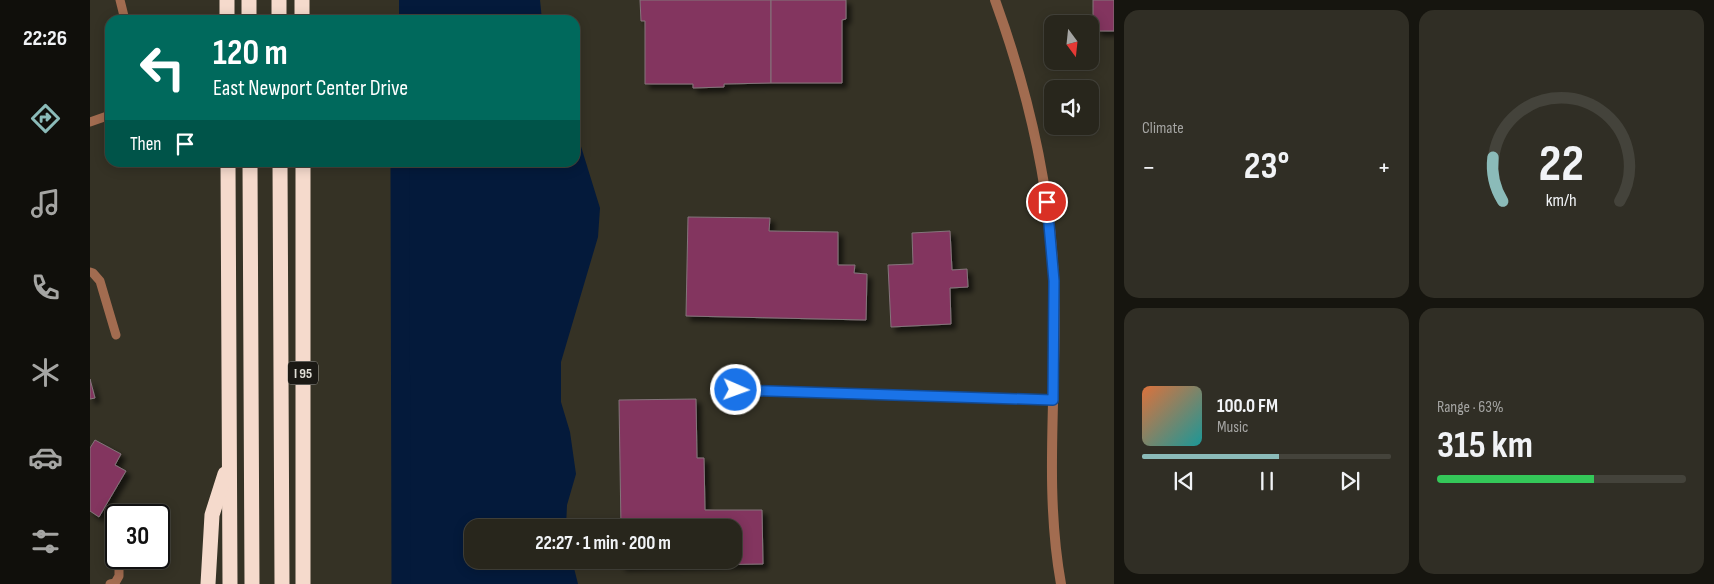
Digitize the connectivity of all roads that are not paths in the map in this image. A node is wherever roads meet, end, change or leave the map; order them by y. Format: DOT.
graph roads {
  1 [pos="120,0"];
  2 [pos="227,0"];
  3 [pos="249,0"];
  4 [pos="279,0"];
  5 [pos="302,0"];
  6 [pos="995,0"];
  7 [pos="124,15"];
  8 [pos="227,15"];
  9 [pos="249,15"];
  10 [pos="279,15"];
  11 [pos="302,15"];
  12 [pos="105,118"];
  13 [pos="90,122"];
  14 [pos="228,167"];
  15 [pos="250,167"];
  16 [pos="280,167"];
  17 [pos="303,167"];
  18 [pos="90,272"];
  19 [pos="116,335"];
  20 [pos="736,390"];
  21 [pos="1053,400"];
  22 [pos="229,461"];
  23 [pos="119,569"];
  24 [pos="110,584"];
  25 [pos="208,584"];
  26 [pos="230,584"];
  27 [pos="252,584"];
  28 [pos="282,584"];
  29 [pos="303,584"];
  30 [pos="1061,584"];
  1 -- 7 [label="lane"];
  2 -- 8 [label="highway"];
  3 -- 9 [label="highway"];
  4 -- 10 [label="highway"];
  5 -- 11 [label="highway"];
  6 -- 21 [label="street"];
  12 -- 13 [label="lane"];
  14 -- 22 [label="highway"];
  15 -- 27 [label="highway"];
  16 -- 28 [label="highway"];
  17 -- 29 [label="highway, I 95"];
  18 -- 19 [label="lane"];
  20 -- 21 [label="street"];
  21 -- 30 [label="street"];
  22 -- 25 [label="highway"];
  22 -- 26 [label="highway"];
  23 -- 24 [label="lane"];
}
